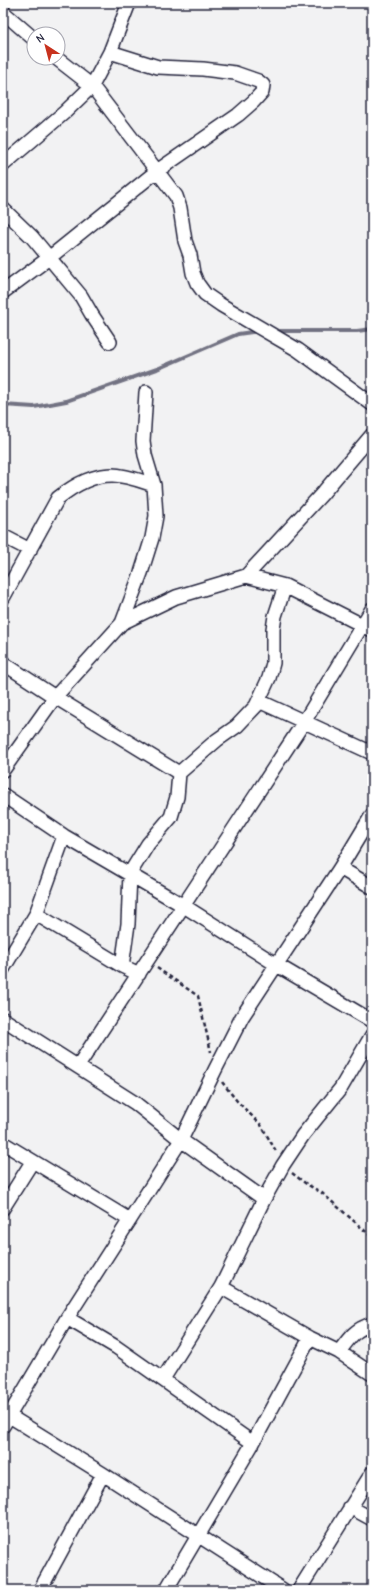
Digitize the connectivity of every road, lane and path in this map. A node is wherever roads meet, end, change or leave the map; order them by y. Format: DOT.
graph roads {
  1 [pos="129,3"];
  2 [pos="3,12"];
  3 [pos="26,32"];
  4 [pos="110,52"];
  5 [pos="66,66"];
  6 [pos="92,86"];
  7 [pos="3,165"];
  8 [pos="157,171"];
  9 [pos="3,208"];
  10 [pos="49,258"];
  11 [pos="3,292"];
  12 [pos="110,342"];
  13 [pos="146,392"];
  14 [pos="372,404"];
  15 [pos="372,435"];
  16 [pos="154,485"];
  17 [pos="3,536"];
  18 [pos="30,550"];
  19 [pos="246,576"];
  20 [pos="285,586"];
  21 [pos="3,598"];
  22 [pos="372,609"];
  23 [pos="122,623"];
  24 [pos="367,627"];
  25 [pos="3,663"];
  26 [pos="55,697"];
  27 [pos="259,700"];
  28 [pos="304,722"];
  29 [pos="372,753"];
  30 [pos="3,770"];
  31 [pos="179,773"];
  32 [pos="3,795"];
  33 [pos="372,815"];
  34 [pos="64,836"];
  35 [pos="340,868"];
  36 [pos="130,873"];
  37 [pos="372,887"];
  38 [pos="184,906"];
  39 [pos="36,914"];
  40 [pos="146,961"];
  41 [pos="277,965"];
  42 [pos="122,966"];
  43 [pos="3,969"];
  44 [pos="139,974"];
  45 [pos="3,1019"];
  46 [pos="372,1021"];
  47 [pos="372,1035"];
  48 [pos="78,1066"];
  49 [pos="215,1070"];
  50 [pos="181,1140"];
  51 [pos="3,1143"];
  52 [pos="32,1162"];
  53 [pos="264,1199"];
  54 [pos="3,1208"];
  55 [pos="130,1220"];
  56 [pos="221,1287"];
  57 [pos="67,1318"];
  58 [pos="372,1324"];
  59 [pos="310,1338"];
  60 [pos="340,1352"];
  61 [pos="372,1374"];
  62 [pos="163,1379"];
  63 [pos="5,1418"];
  64 [pos="253,1443"];
  65 [pos="372,1473"];
  66 [pos="103,1474"];
  67 [pos="350,1507"];
  68 [pos="372,1519"];
  69 [pos="198,1537"];
  70 [pos="40,1590"];
  71 [pos="166,1590"];
  72 [pos="283,1590"];
  73 [pos="299,1590"];
  1 -- 4 [label="street"];
  2 -- 3 [label="street"];
  4 -- 6 [label="street"];
  4 -- 8 [label="street"];
  5 -- 6 [label="street"];
  6 -- 7 [label="street"];
  6 -- 8 [label="street"];
  8 -- 10 [label="street"];
  8 -- 14 [label="street"];
  9 -- 10 [label="street"];
  10 -- 11 [label="street"];
  10 -- 12 [label="street"];
  13 -- 16 [label="street"];
  15 -- 19 [label="street"];
  16 -- 18 [label="street"];
  16 -- 23 [label="street"];
  17 -- 18 [label="street"];
  18 -- 21 [label="street"];
  19 -- 20 [label="street"];
  19 -- 23 [label="street"];
  20 -- 24 [label="street"];
  20 -- 27 [label="street"];
  22 -- 24 [label="street"];
  23 -- 26 [label="street"];
  24 -- 28 [label="street"];
  25 -- 26 [label="street"];
  26 -- 30 [label="street"];
  26 -- 31 [label="street"];
  27 -- 28 [label="street"];
  27 -- 31 [label="street"];
  28 -- 29 [label="street"];
  28 -- 38 [label="street"];
  31 -- 36 [label="street"];
  32 -- 34 [label="street"];
  33 -- 35 [label="street"];
  34 -- 36 [label="street"];
  34 -- 39 [label="street"];
  35 -- 37 [label="street"];
  35 -- 41 [label="street"];
  36 -- 38 [label="street"];
  36 -- 42 [label="street"];
  38 -- 40 [label="street"];
  38 -- 41 [label="street"];
  39 -- 42 [label="street"];
  39 -- 43 [label="street"];
  40 -- 44 [label="street"];
  40 -- 49 [label="path"];
  41 -- 46 [label="street"];
  41 -- 49 [label="street"];
  42 -- 44 [label="street"];
  44 -- 48 [label="street"];
  45 -- 48 [label="street"];
  47 -- 53 [label="street"];
  48 -- 50 [label="street"];
  49 -- 50 [label="street"];
  50 -- 53 [label="street"];
  50 -- 55 [label="street"];
  51 -- 52 [label="street"];
  52 -- 54 [label="street"];
  52 -- 55 [label="street"];
  53 -- 56 [label="street"];
  55 -- 57 [label="street"];
  56 -- 59 [label="street"];
  56 -- 62 [label="street"];
  57 -- 62 [label="street"];
  57 -- 63 [label="street"];
  58 -- 60 [label="street"];
  59 -- 60 [label="street"];
  59 -- 64 [label="street"];
  60 -- 61 [label="street"];
  62 -- 64 [label="street"];
  63 -- 66 [label="street"];
  64 -- 69 [label="street"];
  65 -- 67 [label="street"];
  66 -- 69 [label="street"];
  66 -- 70 [label="street"];
  67 -- 68 [label="street"];
  67 -- 73 [label="street"];
  69 -- 71 [label="street"];
  69 -- 72 [label="street"];
}
